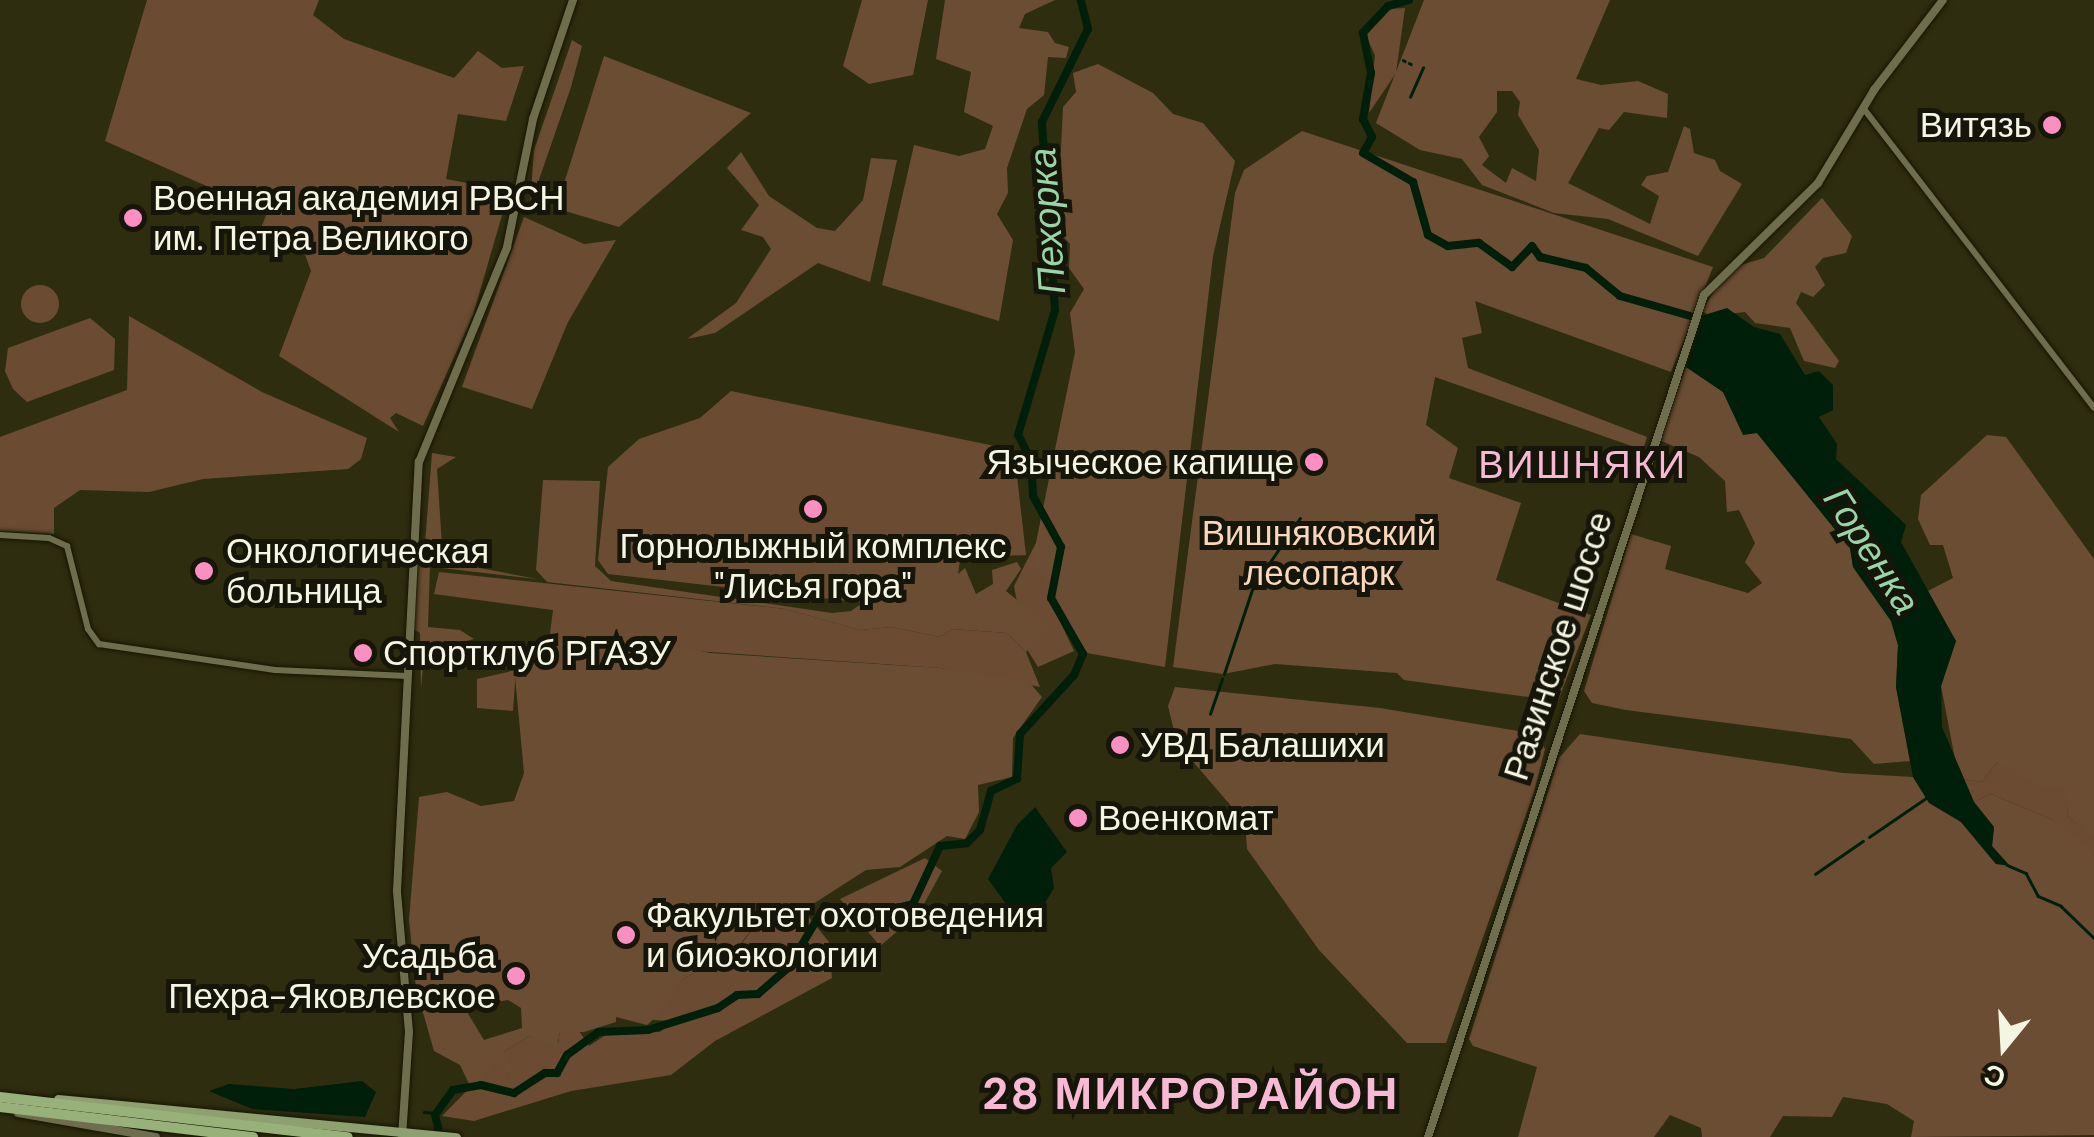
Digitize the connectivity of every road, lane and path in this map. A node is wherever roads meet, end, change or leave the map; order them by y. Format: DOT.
graph roads {
  1 [pos="574,0"];
  2 [pos="1943,0"];
  3 [pos="1864,109"];
  4 [pos="2094,408"];
  5 [pos="0,535"];
  6 [pos="406,676"];
  7 [pos="0,1096"];
  8 [pos="0,1108"];
  9 [pos="379,1128"];
  10 [pos="405,1134"];
  11 [pos="426,1135"];
  12 [pos="444,1136"];
  13 [pos="156,1137"];
  14 [pos="253,1137"];
  15 [pos="348,1137"];
  16 [pos="391,1137"];
  17 [pos="456,1137"];
  18 [pos="1428,1137"];
  1 -- 6 [label="main road"];
  2 -- 3 [label="main road, Разинское шоссе"];
  3 -- 4 [label="street"];
  3 -- 18 [label="main road, Разинское шоссе"];
  5 -- 6 [label="street"];
  6 -- 10 [label="main road"];
  7 -- 9 [label="main road"];
  7 -- 15 [label="highway"];
  8 -- 13 [label="main road"];
  8 -- 14 [label="highway"];
  9 -- 10 [label="main road"];
  9 -- 16 [label="main road"];
  10 -- 11 [label="main road"];
  11 -- 12 [label="main road"];
  12 -- 17 [label="main road"];
}
